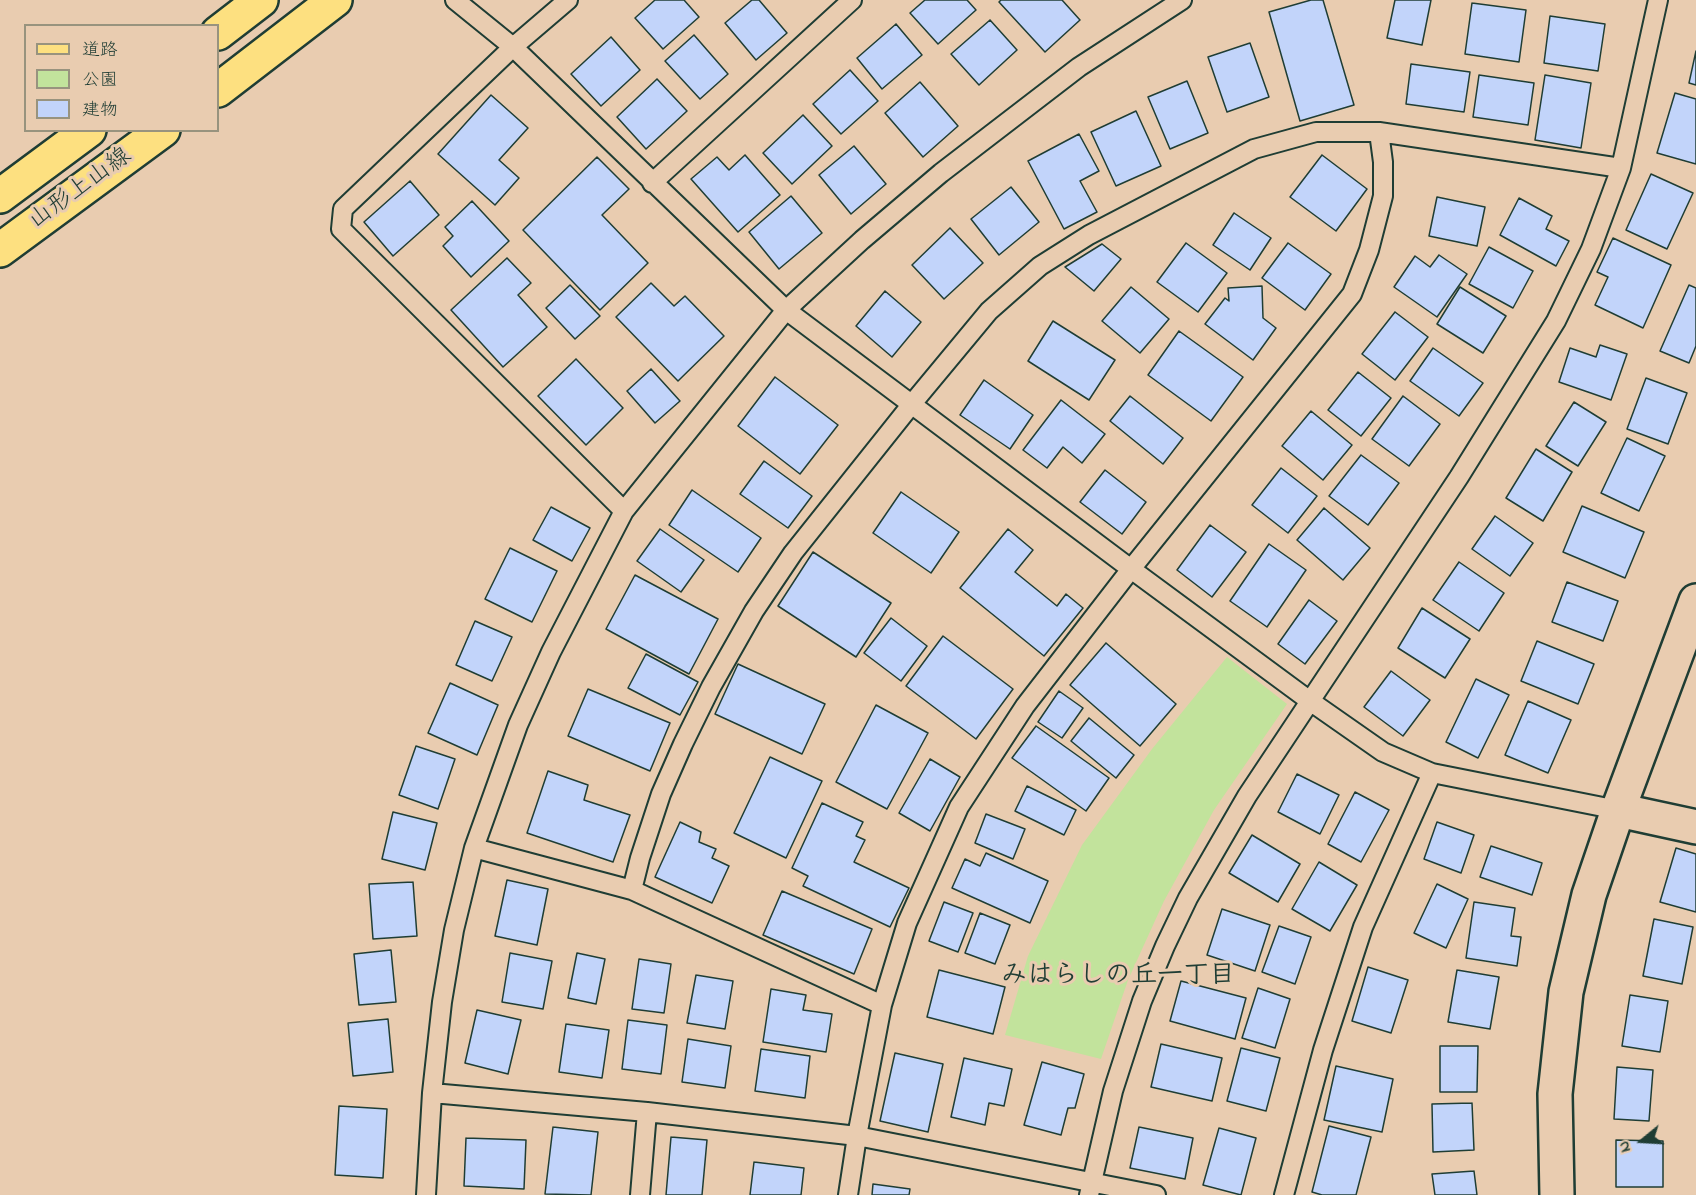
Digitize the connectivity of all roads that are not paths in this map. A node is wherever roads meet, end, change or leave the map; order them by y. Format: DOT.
graph roads {
  1 [pos="261,0"];
  2 [pos="335,0"];
  3 [pos="455,0"];
  4 [pos="568,0"];
  5 [pos="852,0"];
  6 [pos="1182,0"];
  7 [pos="1658,0"];
  8 [pos="219,32"];
  9 [pos="513,47"];
  10 [pos="219,89"];
  11 [pos="85,132"];
  12 [pos="160,132"];
  13 [pos="1379,132"];
  14 [pos="1621,168"];
  15 [pos="652,183"];
  16 [pos="0,196"];
  17 [pos="0,250"];
  18 [pos="786,310"];
  19 [pos="911,405"];
  20 [pos="624,511"];
  21 [pos="1131,569"];
  22 [pos="1696,601"];
  23 [pos="1310,701"];
  24 [pos="1432,773"];
  25 [pos="1618,810"];
  26 [pos="1696,827"];
  27 [pos="474,848"];
  28 [pos="632,890"];
  29 [pos="882,1005"];
  30 [pos="432,1093"];
  31 [pos="647,1112"];
  32 [pos="857,1136"];
  33 [pos="1090,1189"];
  34 [pos="426,1195"];
  35 [pos="640,1195"];
  36 [pos="848,1195"];
  37 [pos="1156,1195"];
  38 [pos="1284,1195"];
  39 [pos="1557,1195"];
  1 -- 8 [label="main road"];
  2 -- 10 [label="main road"];
  3 -- 9 [label="lane"];
  4 -- 9 [label="lane"];
  5 -- 15 [label="lane"];
  6 -- 18 [label="lane"];
  7 -- 14 [label="lane"];
  9 -- 15 [label="lane"];
  9 -- 20 [label="lane"];
  11 -- 16 [label="main road, 山形上山線"];
  12 -- 17 [label="main road, 山形上山線"];
  13 -- 14 [label="lane"];
  13 -- 19 [label="lane"];
  13 -- 21 [label="lane"];
  14 -- 23 [label="lane"];
  15 -- 18 [label="lane"];
  18 -- 19 [label="lane"];
  18 -- 20 [label="lane"];
  19 -- 21 [label="lane"];
  19 -- 28 [label="lane"];
  20 -- 27 [label="lane"];
  21 -- 23 [label="lane"];
  21 -- 29 [label="lane"];
  22 -- 25 [label="street"];
  23 -- 24 [label="lane"];
  23 -- 33 [label="lane"];
  24 -- 25 [label="lane"];
  24 -- 38 [label="lane"];
  25 -- 26 [label="street"];
  25 -- 39 [label="street"];
  27 -- 28 [label="lane"];
  27 -- 30 [label="lane"];
  28 -- 29 [label="lane"];
  29 -- 32 [label="lane"];
  30 -- 31 [label="lane"];
  30 -- 34 [label="lane"];
  31 -- 32 [label="lane"];
  31 -- 35 [label="lane"];
  32 -- 33 [label="lane"];
  32 -- 36 [label="lane"];
  33 -- 37 [label="lane"];
}
